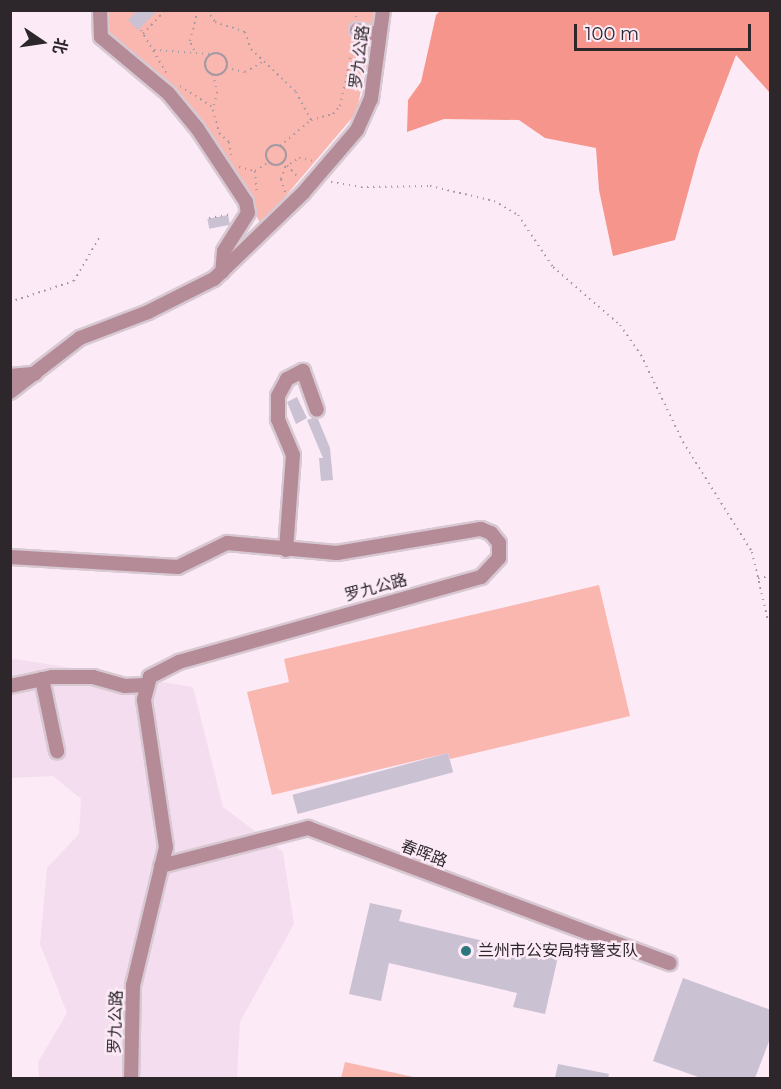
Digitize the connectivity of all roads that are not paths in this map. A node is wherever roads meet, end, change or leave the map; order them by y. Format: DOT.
graph roads {
  1 [pos="100,10"];
  2 [pos="383,10"];
  3 [pos="357,30"];
  4 [pos="379,34"];
  5 [pos="222,272"];
  6 [pos="35,374"];
  7 [pos="10,376"];
  8 [pos="10,392"];
  9 [pos="316,410"];
  10 [pos="286,550"];
  11 [pos="10,557"];
  12 [pos="42,679"];
  13 [pos="145,685"];
  14 [pos="10,686"];
  15 [pos="57,751"];
  16 [pos="161,866"];
  17 [pos="670,963"];
  18 [pos="131,1078"];
  1 -- 5 [label="street"];
  2 -- 4 [label="street, 罗九公路"];
  3 -- 4 [label="street"];
  4 -- 5 [label="street, 罗九公路"];
  5 -- 6 [label="street, 罗九公路"];
  6 -- 7 [label="street"];
  6 -- 8 [label="street, 罗九公路"];
  9 -- 10 [label="street"];
  10 -- 11 [label="street, 罗九公路"];
  10 -- 13 [label="street, 罗九公路"];
  12 -- 13 [label="street"];
  12 -- 14 [label="street"];
  12 -- 15 [label="street"];
  13 -- 16 [label="street, 罗九公路"];
  16 -- 17 [label="street, 春晖路"];
  16 -- 18 [label="street, 罗九公路"];
}
